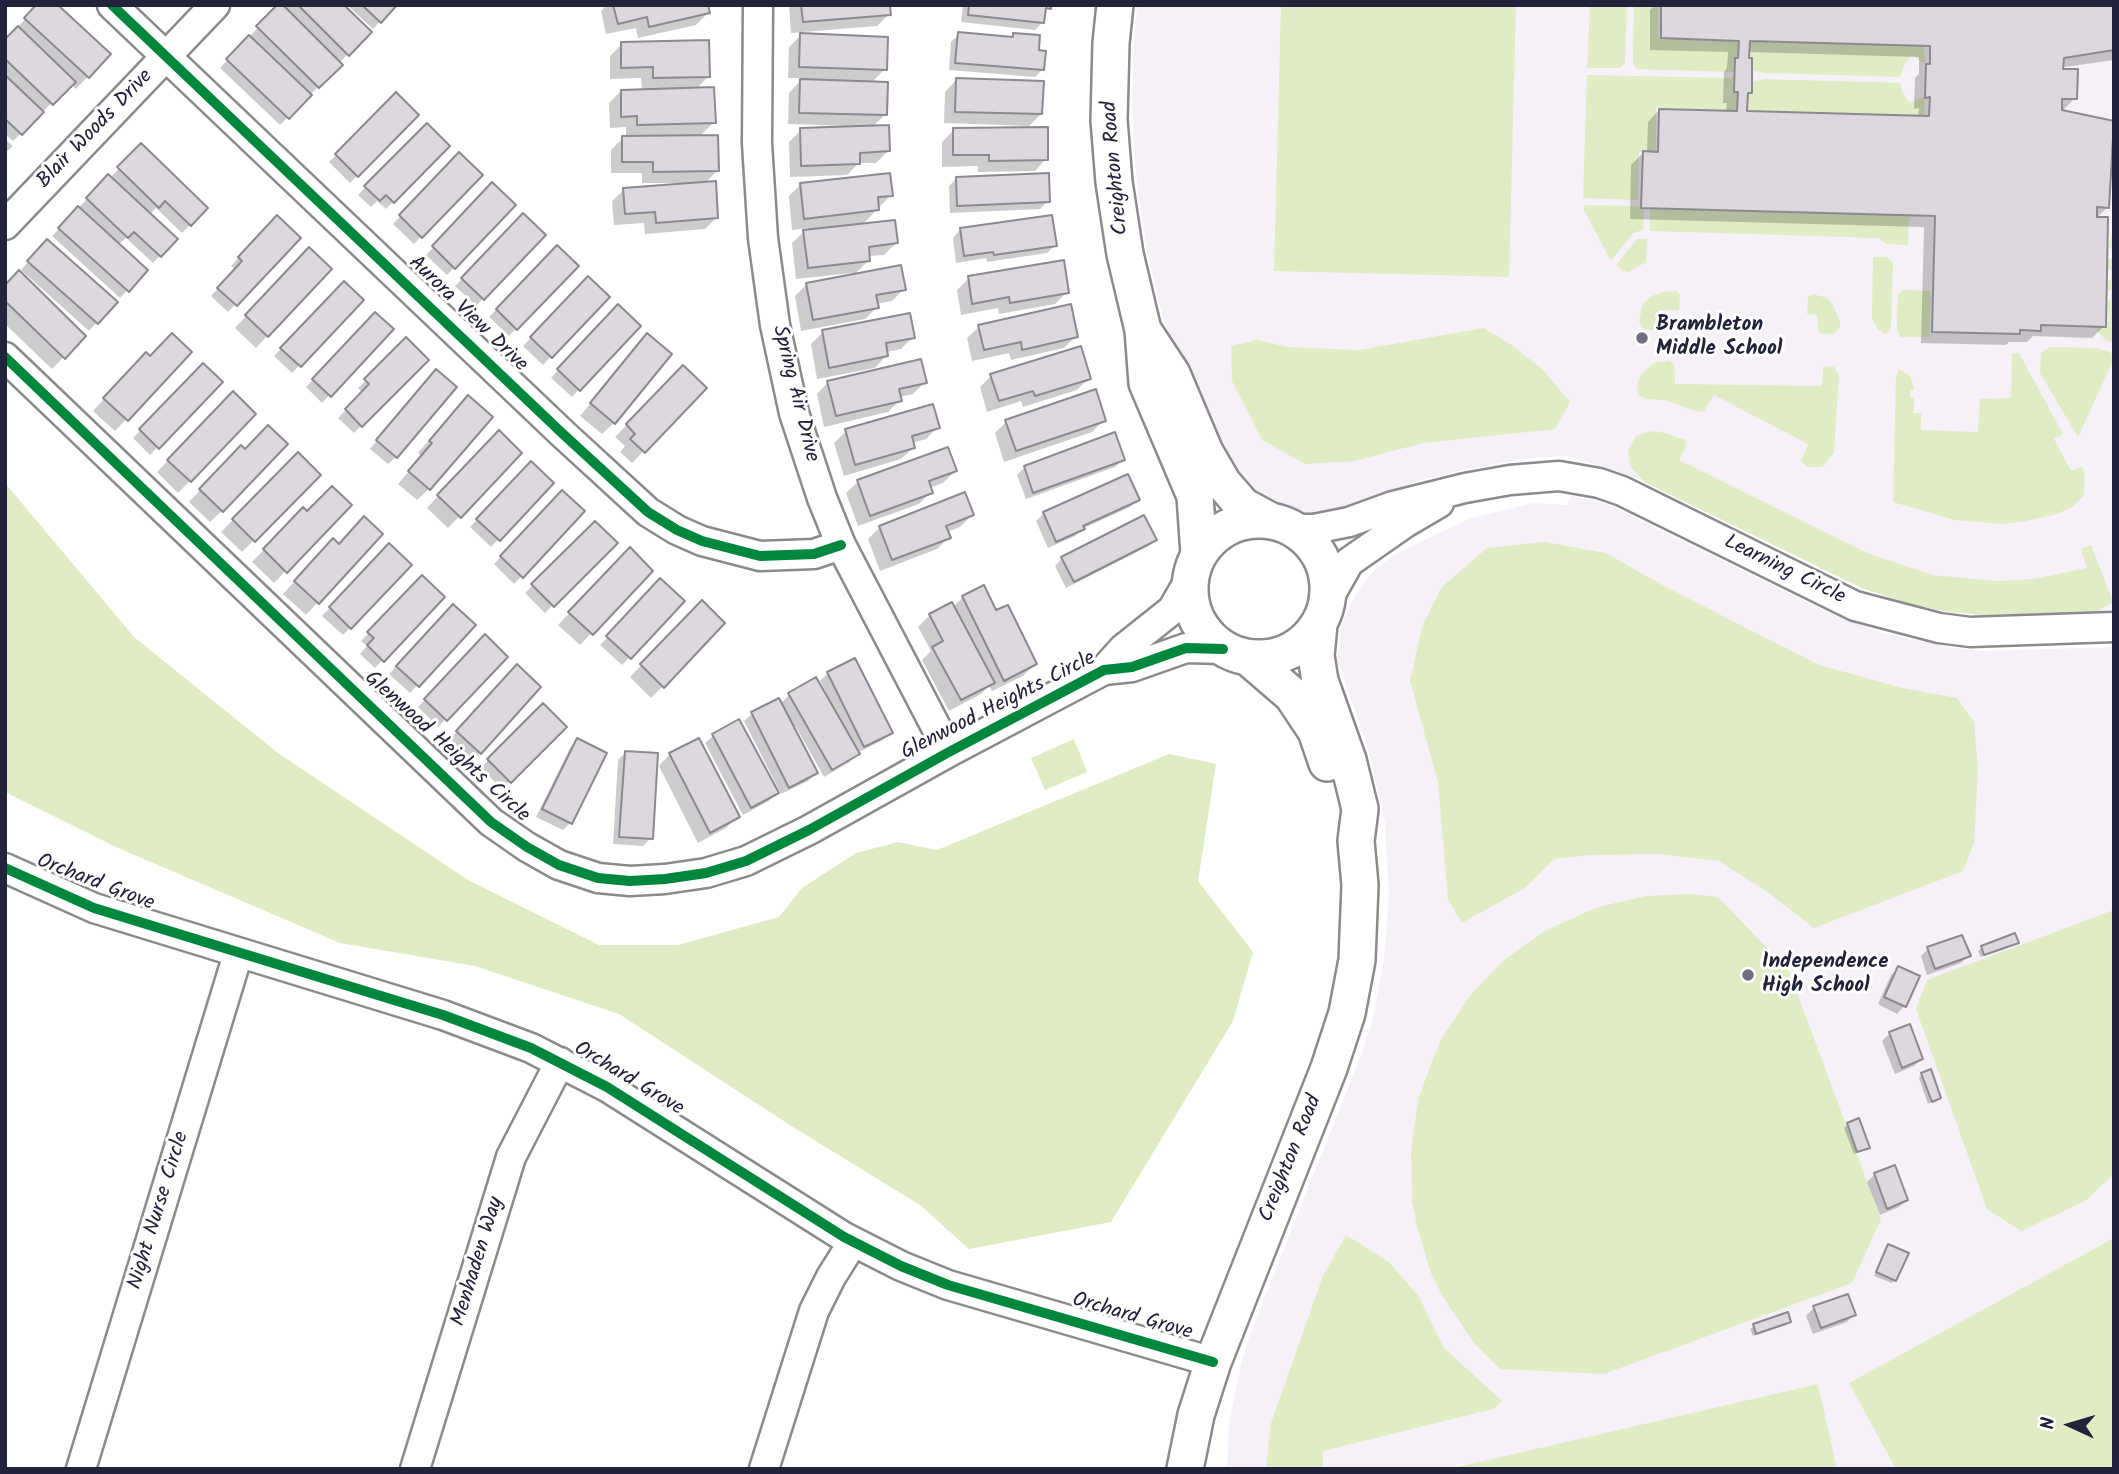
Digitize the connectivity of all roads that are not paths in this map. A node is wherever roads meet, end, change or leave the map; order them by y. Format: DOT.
graph roads {
  1 [pos="112,5"];
  2 [pos="215,5"];
  3 [pos="758,5"];
  4 [pos="1115,5"];
  5 [pos="166,56"];
  6 [pos="5,225"];
  7 [pos="1143,330"];
  8 [pos="5,357"];
  9 [pos="1465,488"];
  10 [pos="1282,525"];
  11 [pos="841,545"];
  12 [pos="1195,566"];
  13 [pos="1323,612"];
  14 [pos="2114,627"];
  15 [pos="1236,653"];
  16 [pos="1104,670"];
  17 [pos="949,752"];
  18 [pos="1356,841"];
  19 [pos="5,869"];
  20 [pos="238,954"];
  21 [pos="560,1062"];
  22 [pos="853,1242"];
  23 [pos="1213,1362"];
  24 [pos="81,1469"];
  25 [pos="415,1469"];
  26 [pos="764,1469"];
  27 [pos="1185,1469"];
  1 -- 5 [label="street, Aurora View Drive"];
  2 -- 5 [label="street, Blair Woods Drive"];
  3 -- 11 [label="street, Spring Air Drive"];
  4 -- 7 [label="street, Creighton Road"];
  5 -- 6 [label="street, Blair Woods Drive"];
  5 -- 11 [label="street, Aurora View Drive"];
  7 -- 10 [label="street, Creighton Road"];
  7 -- 12 [label="street, Creighton Road"];
  8 -- 17 [label="street, Glenwood Heights Circle"];
  9 -- 10 [label="street, Learning Circle"];
  9 -- 13 [label="street, Learning Circle"];
  9 -- 14 [label="street, Learning Circle"];
  10 -- 12 [label="street"];
  10 -- 13 [label="street, Creighton Road"];
  11 -- 17 [label="street, Spring Air Drive"];
  12 -- 15 [label="street, Creighton Road"];
  12 -- 16 [label="street, Glenwood Heights Circle"];
  13 -- 15 [label="street"];
  13 -- 18 [label="street, Creighton Road"];
  15 -- 16 [label="street, Glenwood Heights Circle"];
  15 -- 18 [label="street, Creighton Road"];
  16 -- 17 [label="street, Glenwood Heights Circle"];
  18 -- 23 [label="street, Creighton Road"];
  19 -- 20 [label="street, Orchard Grove"];
  20 -- 21 [label="street, Orchard Grove"];
  20 -- 24 [label="street, Night Nurse Circle"];
  21 -- 22 [label="street, Orchard Grove"];
  21 -- 25 [label="street, Menhaden Way"];
  22 -- 23 [label="street, Orchard Grove"];
  22 -- 26 [label="street"];
  23 -- 27 [label="street, Creighton Road"];
}
